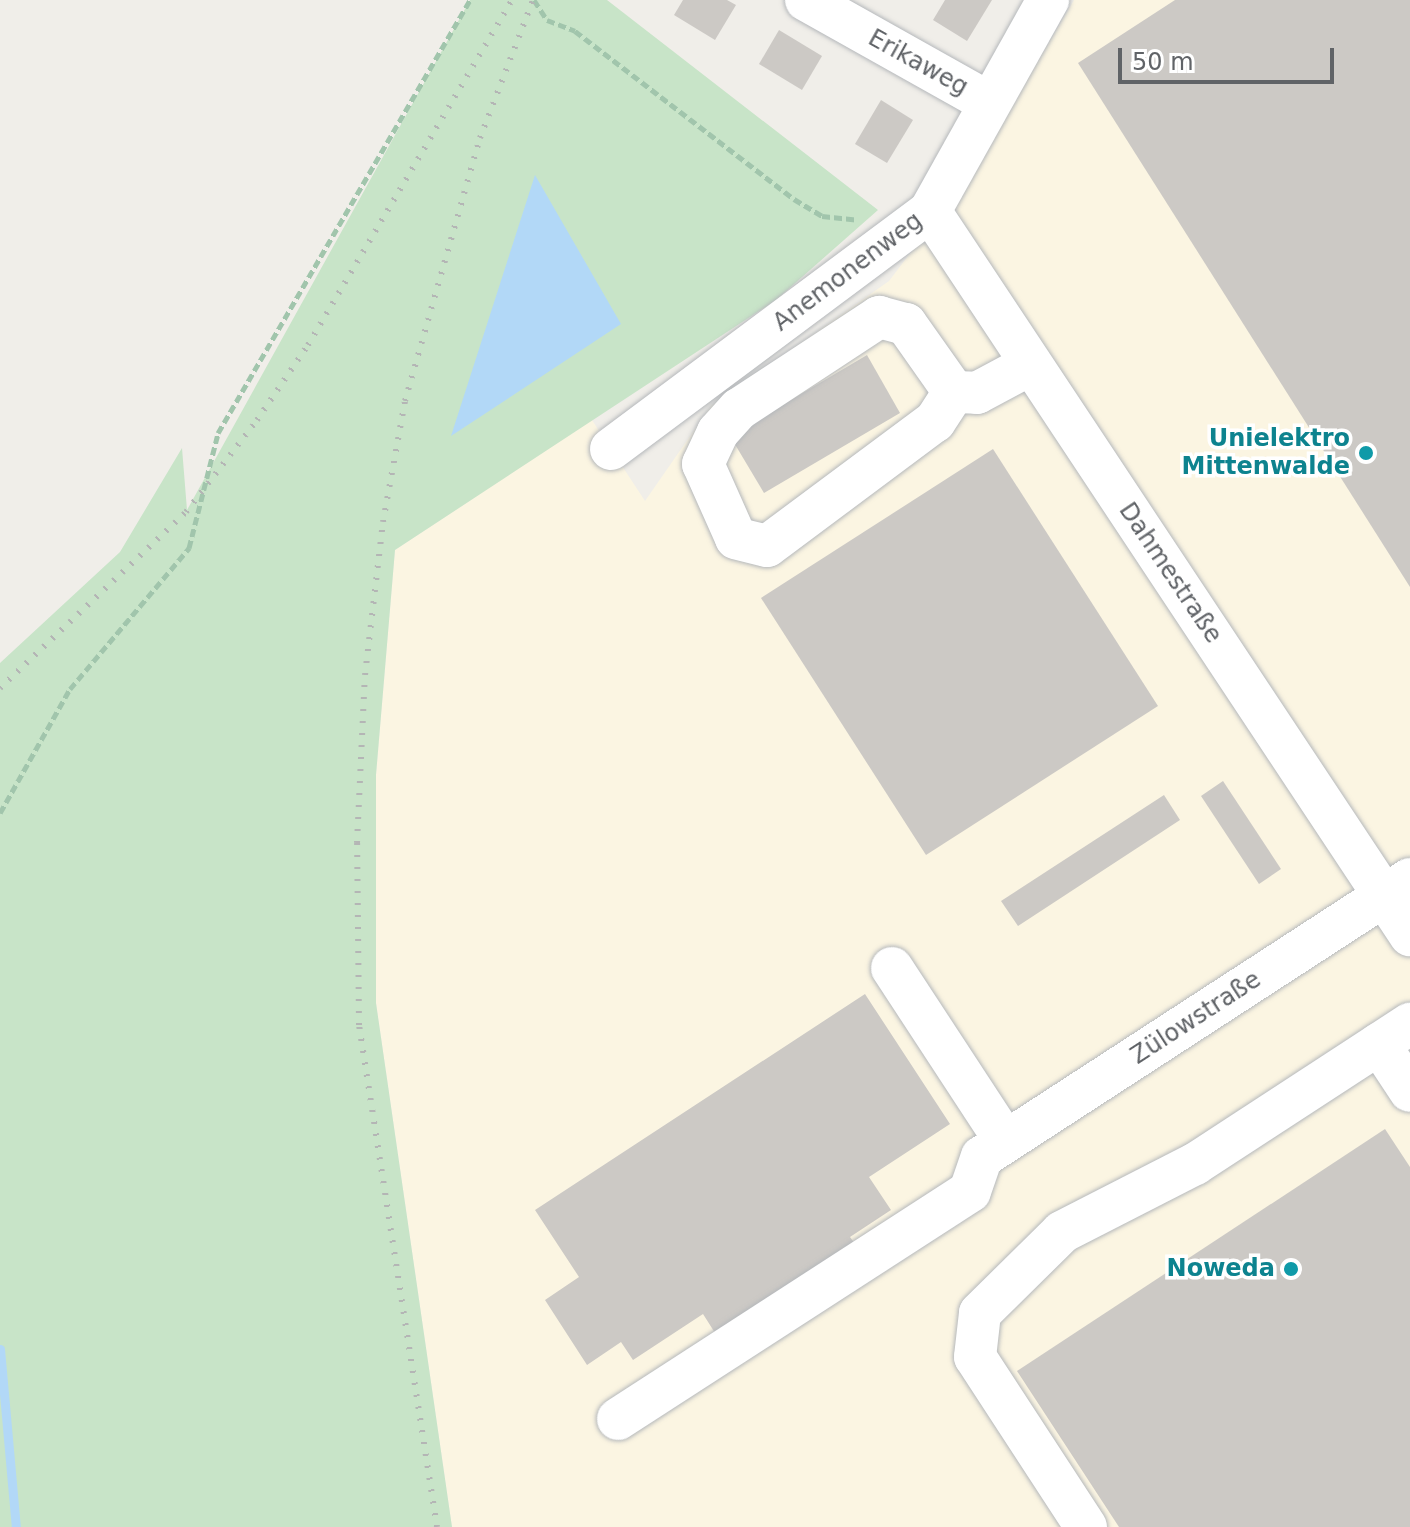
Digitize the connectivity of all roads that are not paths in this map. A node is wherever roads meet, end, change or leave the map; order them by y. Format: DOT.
graph roads {
  1 [pos="806,0"];
  2 [pos="1048,0"];
  3 [pos="988,102"];
  4 [pos="930,211"];
  5 [pos="1031,364"];
  6 [pos="954,392"];
  7 [pos="611,449"];
  8 [pos="1397,887"];
  9 [pos="1410,935"];
  10 [pos="892,968"];
  11 [pos="1394,1034"];
  12 [pos="1410,1091"];
  13 [pos="994,1149"];
  14 [pos="618,1419"];
  15 [pos="1086,1527"];
  1 -- 3 [label="street, Erikaweg"];
  2 -- 3 [label="street, Anemonenweg"];
  3 -- 4 [label="street, Anemonenweg"];
  4 -- 5 [label="street, Dahmestraße"];
  4 -- 7 [label="street, Anemonenweg"];
  5 -- 6 [label="street"];
  5 -- 8 [label="street, Dahmestraße"];
  6 -- 6 [label="street"];
  8 -- 9 [label="street, Dahmestraße"];
  8 -- 13 [label="street, Zülowstraße"];
  10 -- 13 [label="street"];
  11 -- 12 [label="street"];
  11 -- 15 [label="street"];
  13 -- 14 [label="street"];
}
